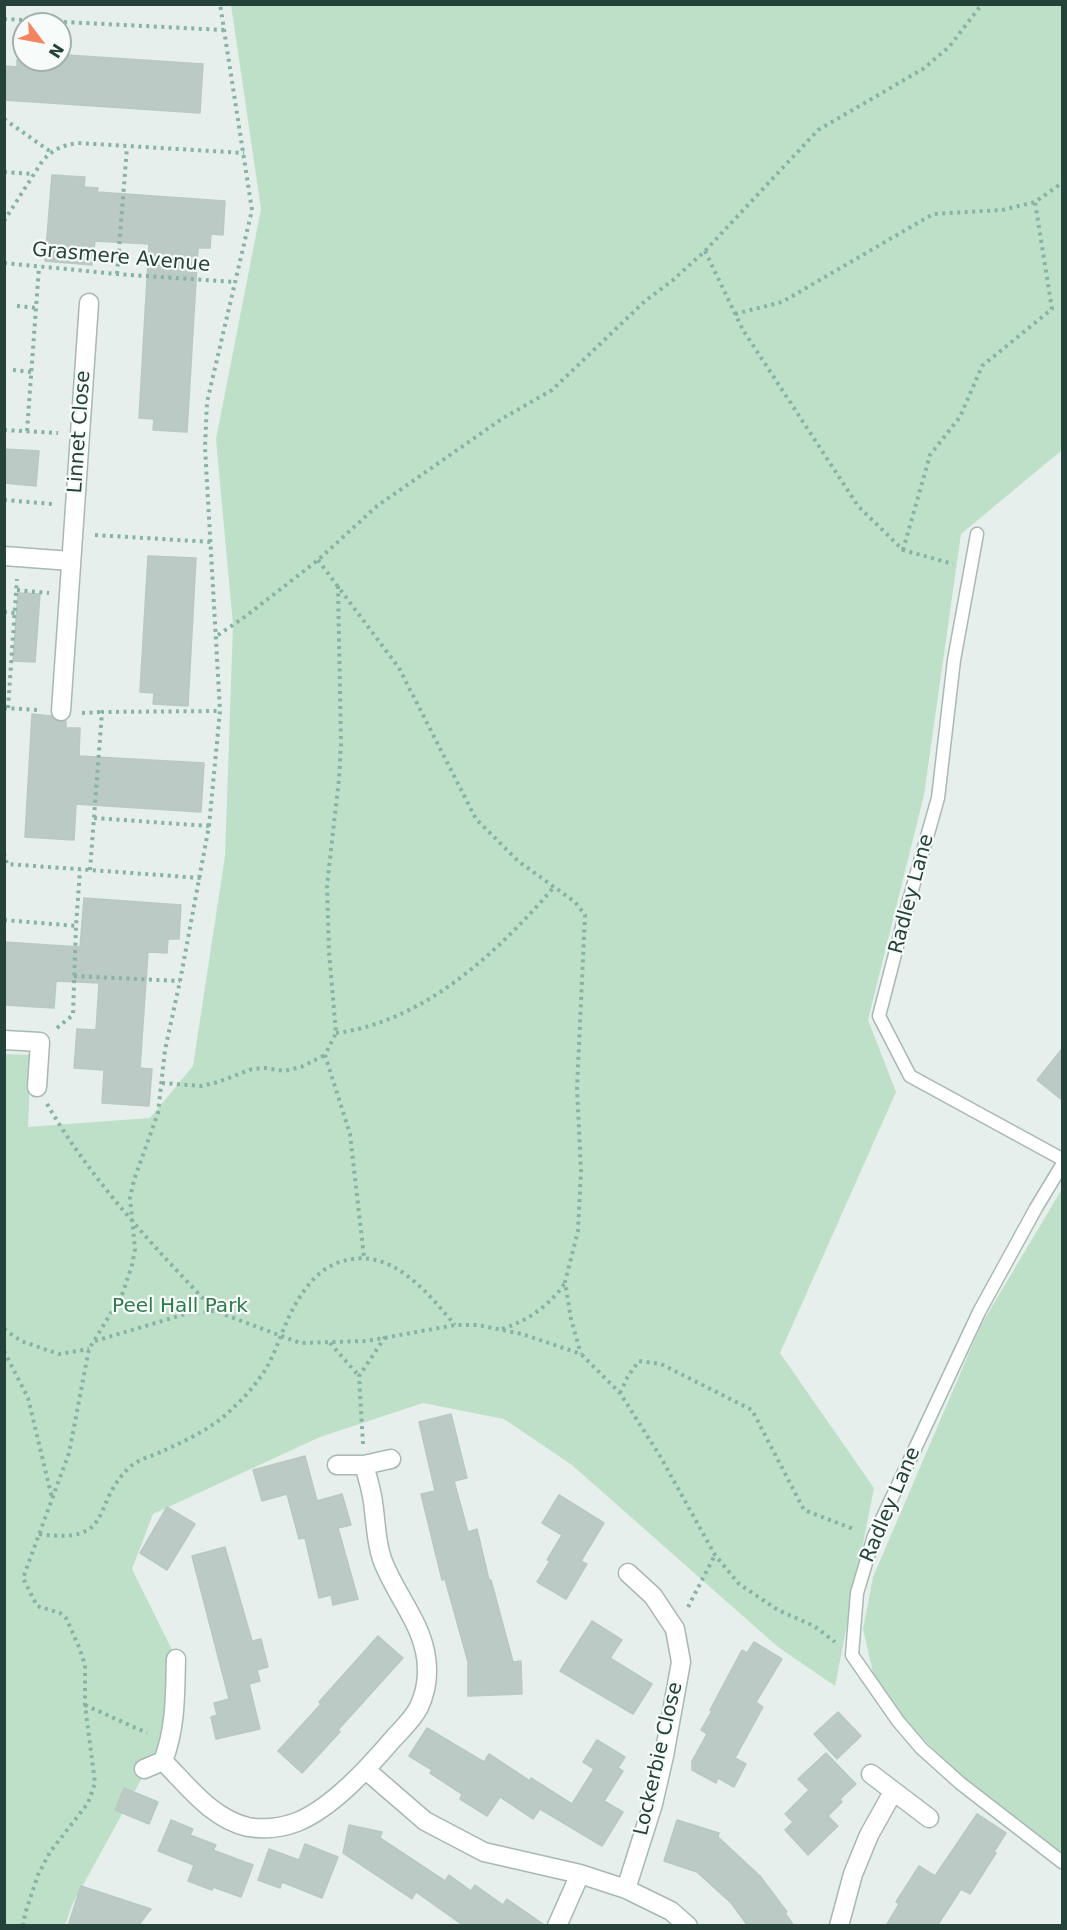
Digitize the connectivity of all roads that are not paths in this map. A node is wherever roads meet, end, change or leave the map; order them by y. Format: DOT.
graph roads {
  1 [pos="89,303"];
  2 [pos="977,534"];
  3 [pos="12,556"];
  4 [pos="71,561"];
  5 [pos="61,711"];
  6 [pos="4,1040"];
  7 [pos="37,1087"];
  8 [pos="1062,1159"];
  9 [pos="1062,1164"];
  10 [pos="391,1459"];
  11 [pos="337,1465"];
  12 [pos="364,1465"];
  13 [pos="628,1573"];
  14 [pos="176,1659"];
  15 [pos="163,1761"];
  16 [pos="144,1769"];
  17 [pos="366,1770"];
  18 [pos="871,1774"];
  19 [pos="893,1792"];
  20 [pos="929,1818"];
  21 [pos="1062,1862"];
  22 [pos="580,1874"];
  23 [pos="626,1889"];
  24 [pos="557,1926"];
  25 [pos="688,1926"];
  26 [pos="839,1926"];
  1 -- 4 [label="street, Linnet Close"];
  2 -- 8 [label="lane, Radley Lane"];
  3 -- 4 [label="street"];
  4 -- 5 [label="street, Linnet Close"];
  6 -- 7 [label="street"];
  9 -- 21 [label="lane, Radley Lane"];
  10 -- 12 [label="street"];
  11 -- 12 [label="street"];
  12 -- 17 [label="street"];
  13 -- 23 [label="street, Lockerbie Close"];
  14 -- 15 [label="street"];
  15 -- 16 [label="street"];
  15 -- 17 [label="street"];
  17 -- 22 [label="street"];
  18 -- 19 [label="street"];
  19 -- 20 [label="street"];
  19 -- 26 [label="street"];
  22 -- 23 [label="street"];
  22 -- 24 [label="street"];
  23 -- 25 [label="street"];
}
